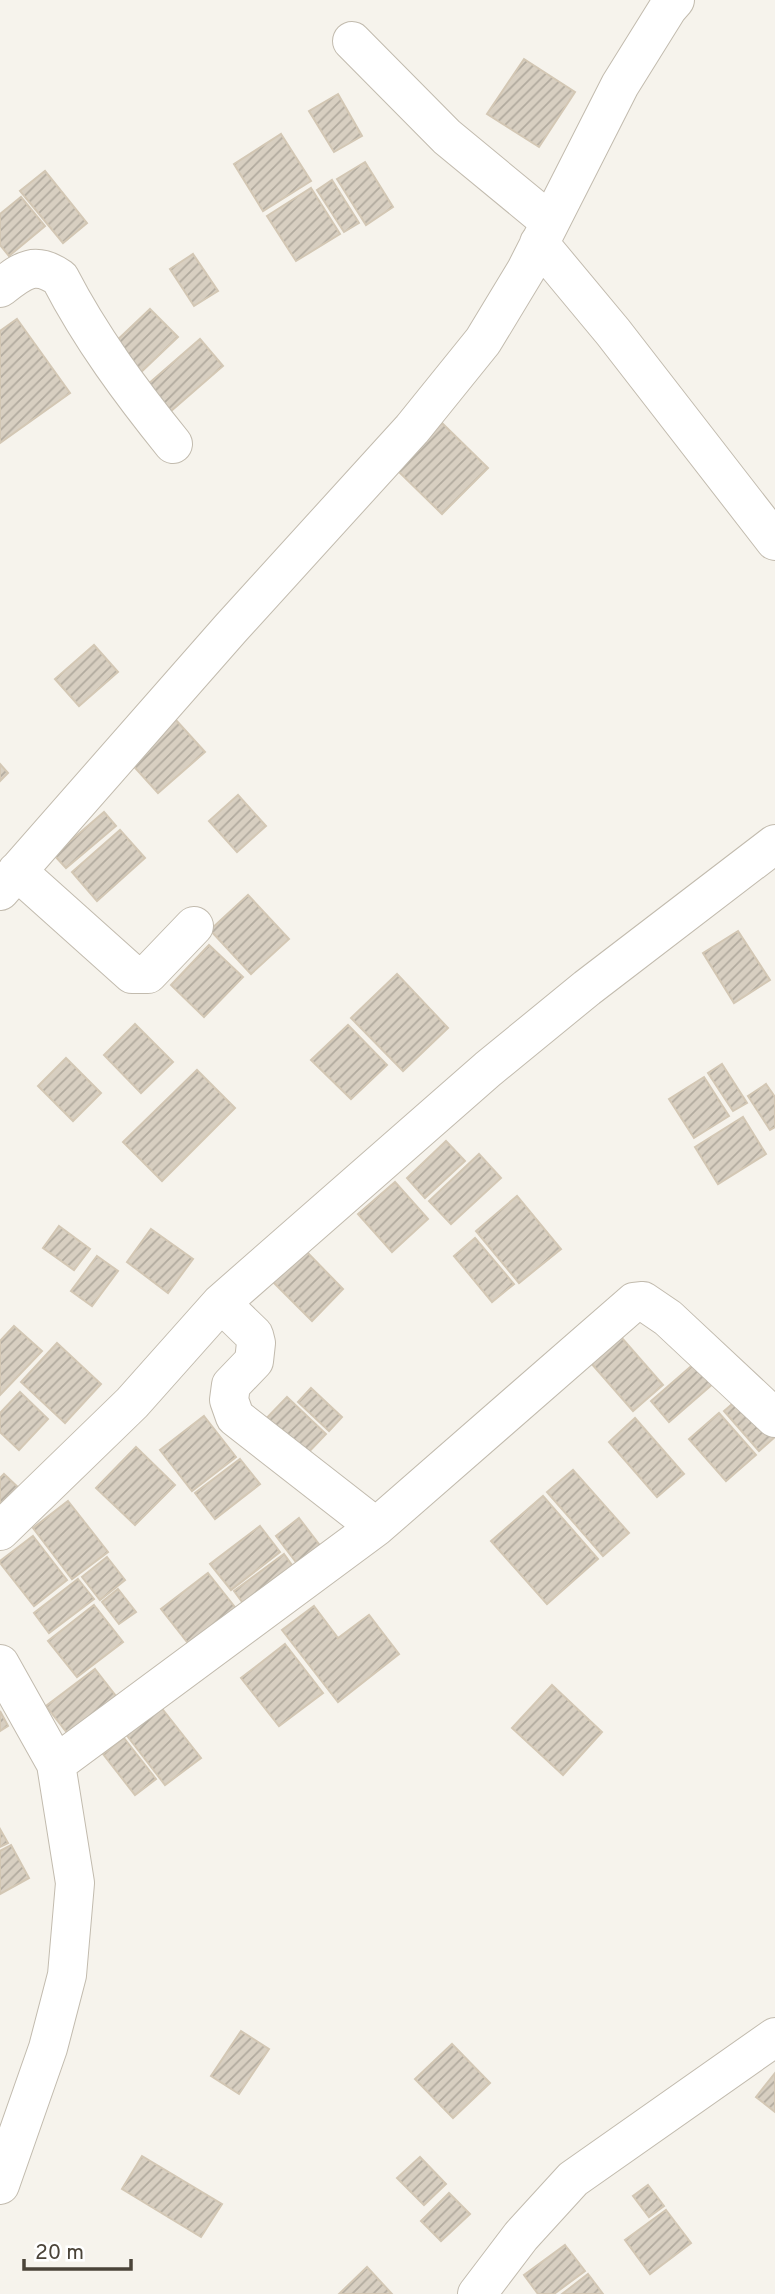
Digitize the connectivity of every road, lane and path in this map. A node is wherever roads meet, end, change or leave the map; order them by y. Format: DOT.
graph roads {
  1 [pos="675,0"];
  2 [pos="352,41"];
  3 [pos="545,232"];
  4 [pos="0,288"];
  5 [pos="173,444"];
  6 [pos="775,541"];
  7 [pos="775,844"];
  8 [pos="8,881"];
  9 [pos="194,926"];
  10 [pos="221,1303"];
  11 [pos="775,1418"];
  12 [pos="376,1527"];
  13 [pos="0,1531"];
  14 [pos="0,1664"];
  15 [pos="56,1764"];
  16 [pos="775,2037"];
  17 [pos="0,2185"];
  18 [pos="477,2294"];
  1 -- 3 [label="street"];
  2 -- 3 [label="street"];
  3 -- 6 [label="street"];
  3 -- 8 [label="street"];
  4 -- 5 [label="street"];
  7 -- 10 [label="street"];
  8 -- 9 [label="street"];
  10 -- 12 [label="street"];
  10 -- 13 [label="street"];
  11 -- 12 [label="street"];
  12 -- 15 [label="street"];
  14 -- 15 [label="street"];
  15 -- 17 [label="street"];
  16 -- 18 [label="street"];
}
